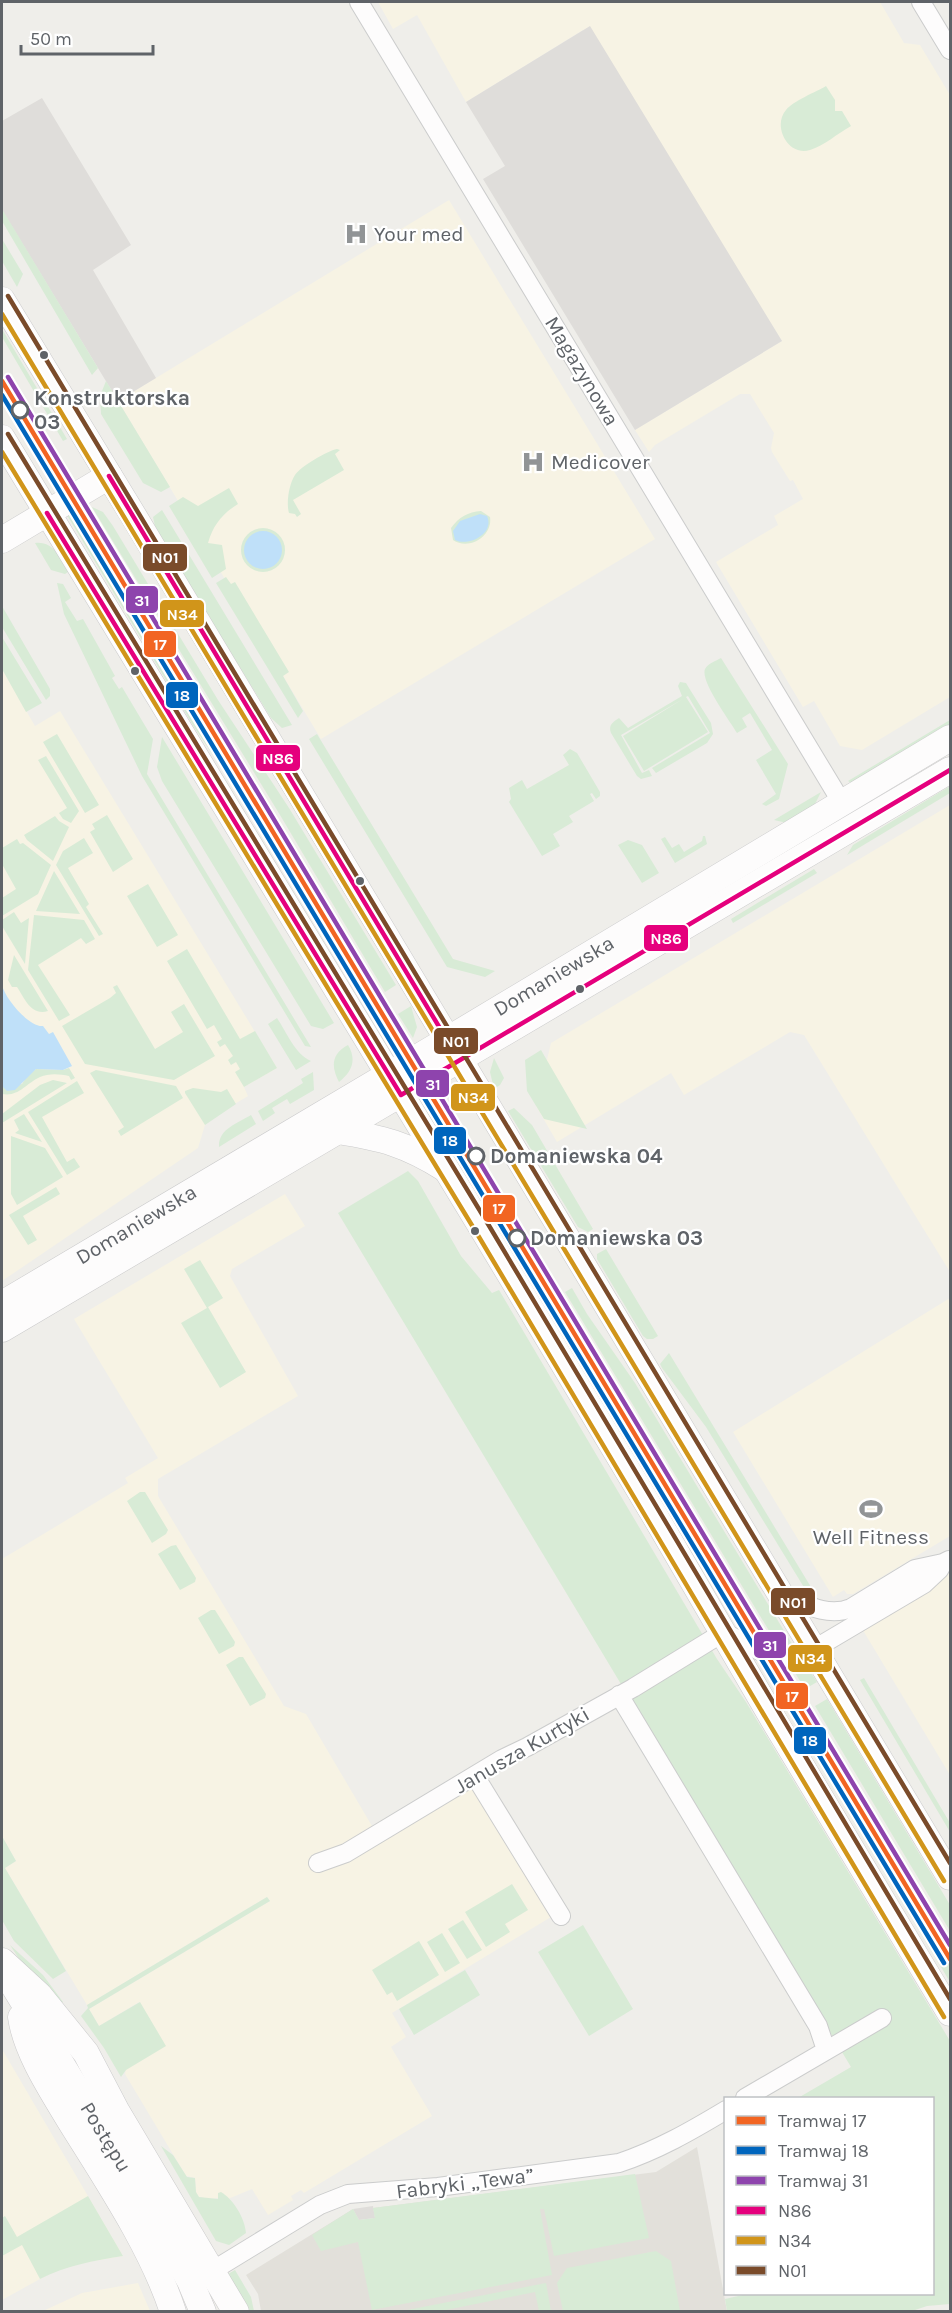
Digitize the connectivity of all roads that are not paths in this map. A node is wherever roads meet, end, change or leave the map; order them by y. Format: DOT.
graph roads {
  1 [pos="360,2"];
  2 [pos="921,2"];
  3 [pos="951,50"];
  4 [pos="2,300"];
  5 [pos="2,438"];
  6 [pos="109,476"];
  7 [pos="47,513"];
  8 [pos="2,540"];
  9 [pos="951,738"];
  10 [pos="951,770"];
  11 [pos="842,803"];
  12 [pos="454,1050"];
  13 [pos="395,1085"];
  14 [pos="339,1131"];
  15 [pos="447,1170"];
  16 [pos="2,1304"];
  17 [pos="2,1329"];
  18 [pos="947,1561"];
  19 [pos="781,1594"];
  20 [pos="724,1632"];
  21 [pos="814,1650"];
  22 [pos="619,1695"];
  23 [pos="475,1776"];
  24 [pos="318,1863"];
  25 [pos="951,1877"];
  26 [pos="561,1916"];
  27 [pos="2,1961"];
  28 [pos="2,1966"];
  29 [pos="21,1997"];
  30 [pos="951,2013"];
  31 [pos="882,2018"];
  32 [pos="826,2050"];
  33 [pos="747,2097"];
  34 [pos="724,2111"];
  35 [pos="212,2271"];
  36 [pos="173,2312"];
  37 [pos="203,2312"];
  38 [pos="236,2312"];
  1 -- 11 [label="street, Magazynowa"];
  2 -- 3 [label="street"];
  4 -- 6 [label="main road"];
  5 -- 7 [label="main road"];
  6 -- 7 [label="main road"];
  6 -- 12 [label="main road"];
  7 -- 8 [label="main road"];
  7 -- 13 [label="main road"];
  9 -- 11 [label="main road, Domaniewska"];
  10 -- 12 [label="main road, Domaniewska"];
  11 -- 12 [label="main road, Domaniewska"];
  12 -- 13 [label="main road, Domaniewska"];
  12 -- 19 [label="main road"];
  13 -- 14 [label="main road, Domaniewska"];
  13 -- 15 [label="main road"];
  13 -- 16 [label="main road, Domaniewska"];
  14 -- 15 [label="main road"];
  14 -- 17 [label="main road, Domaniewska"];
  15 -- 20 [label="main road"];
  18 -- 19 [label="street"];
  18 -- 21 [label="street"];
  19 -- 21 [label="main road"];
  20 -- 21 [label="street"];
  20 -- 22 [label="street, Janusza Kurtyki"];
  20 -- 30 [label="main road"];
  21 -- 25 [label="main road"];
  22 -- 23 [label="street, Janusza Kurtyki"];
  22 -- 32 [label="street"];
  23 -- 24 [label="street, Janusza Kurtyki"];
  23 -- 26 [label="street"];
  27 -- 35 [label="main road"];
  28 -- 29 [label="main road, Postępu"];
  29 -- 36 [label="main road"];
  29 -- 37 [label="main road, Postępu"];
  31 -- 32 [label="street"];
  32 -- 33 [label="street"];
  34 -- 35 [label="street, Fabryki „Tewa”"];
  35 -- 38 [label="main road"];
}
